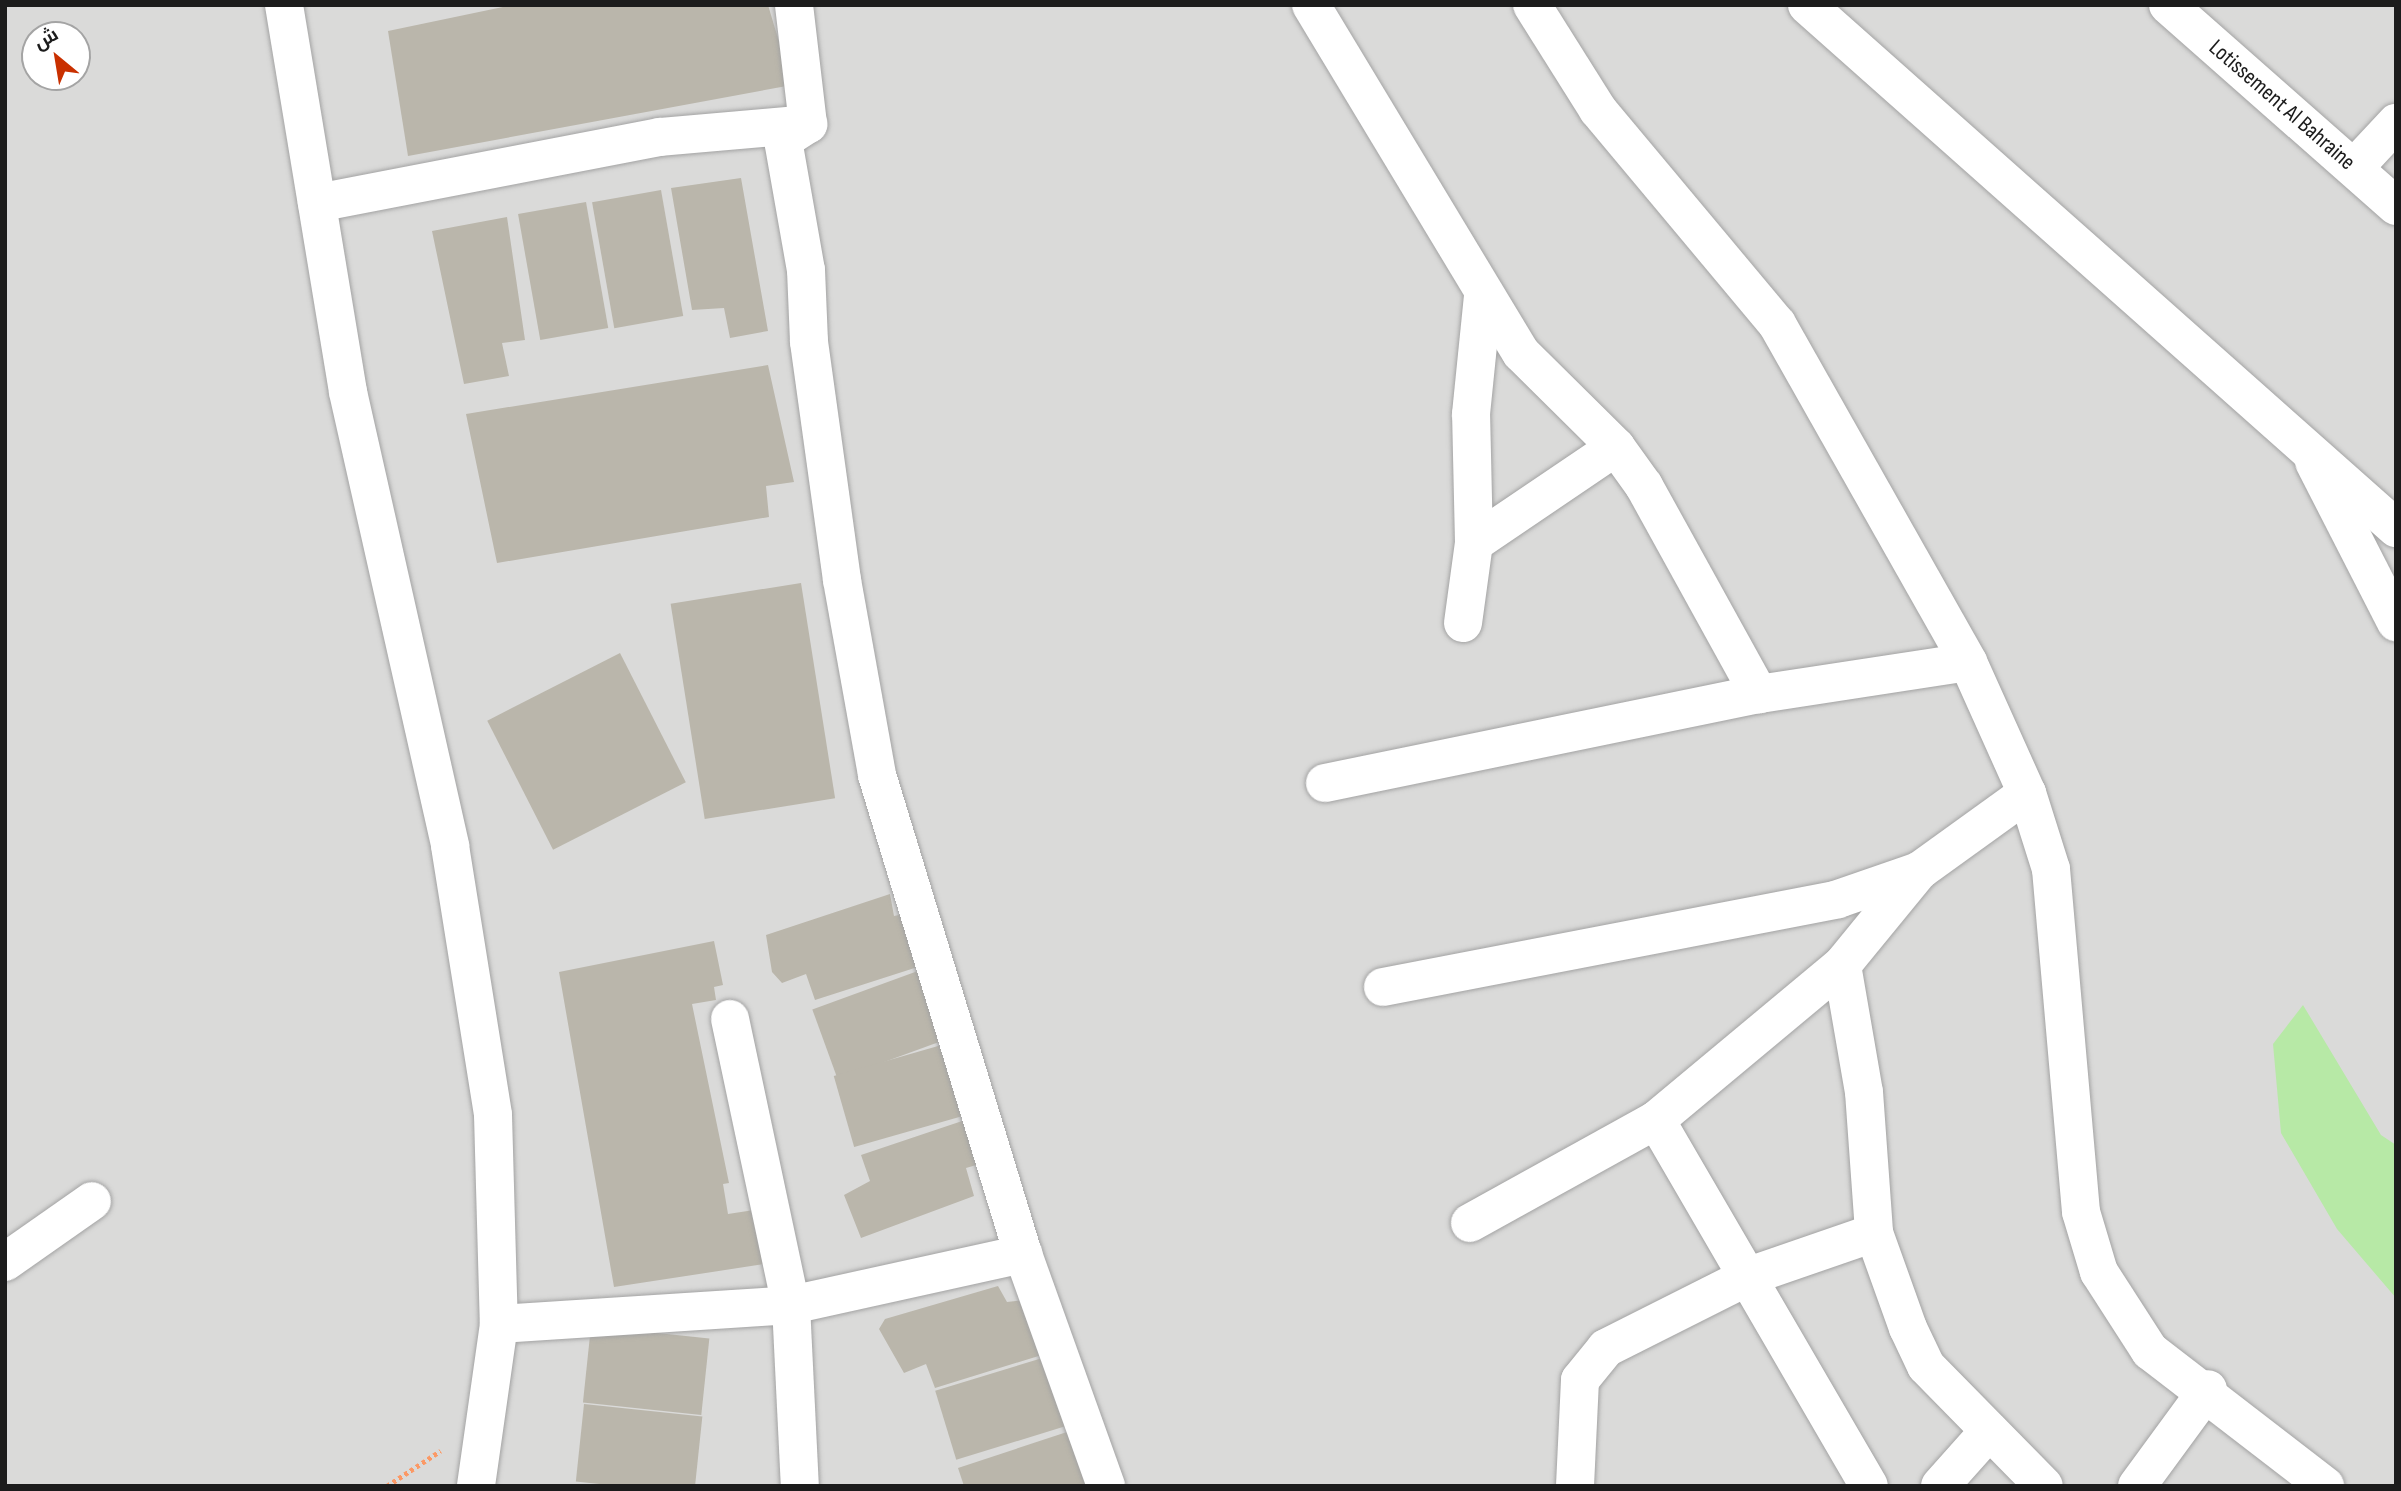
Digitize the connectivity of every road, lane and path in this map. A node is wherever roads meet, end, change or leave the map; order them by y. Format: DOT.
graph roads {
  1 [pos="284,5"];
  2 [pos="794,5"];
  3 [pos="1311,5"];
  4 [pos="1532,5"];
  5 [pos="1807,5"];
  6 [pos="2168,5"];
  7 [pos="2396,123"];
  8 [pos="808,124"];
  9 [pos="2354,168"];
  10 [pos="317,203"];
  11 [pos="2396,206"];
  12 [pos="1483,296"];
  13 [pos="1616,447"];
  14 [pos="2311,454"];
  15 [pos="2396,528"];
  16 [pos="1474,543"];
  17 [pos="2396,622"];
  18 [pos="1463,623"];
  19 [pos="1968,662"];
  20 [pos="1759,694"];
  21 [pos="1325,783"];
  22 [pos="2027,793"];
  23 [pos="1919,871"];
  24 [pos="1842,965"];
  25 [pos="1383,987"];
  26 [pos="730,1019"];
  27 [pos="1656,1120"];
  28 [pos="92,1201"];
  29 [pos="1470,1223"];
  30 [pos="1874,1233"];
  31 [pos="1023,1254"];
  32 [pos="5,1262"];
  33 [pos="1749,1276"];
  34 [pos="791,1305"];
  35 [pos="499,1324"];
  36 [pos="2208,1389"];
  37 [pos="481,1423"];
  38 [pos="1989,1431"];
  39 [pos="387,1486"];
  40 [pos="475,1486"];
  41 [pos="800,1486"];
  42 [pos="1106,1486"];
  43 [pos="1575,1486"];
  44 [pos="1869,1486"];
  45 [pos="1940,1486"];
  46 [pos="2045,1486"];
  47 [pos="2137,1486"];
  48 [pos="2325,1486"];
  1 -- 10 [label="street"];
  2 -- 8 [label="street"];
  3 -- 12 [label="street"];
  4 -- 19 [label="street"];
  5 -- 14 [label="street"];
  6 -- 9 [label="street, Lotissement Al Bahraine"];
  7 -- 9 [label="street"];
  8 -- 10 [label="street"];
  8 -- 31 [label="street"];
  9 -- 11 [label="street, Lotissement Al Bahraine"];
  10 -- 35 [label="street"];
  12 -- 13 [label="street"];
  12 -- 16 [label="street"];
  13 -- 16 [label="street"];
  13 -- 20 [label="street"];
  14 -- 15 [label="street"];
  14 -- 17 [label="street"];
  16 -- 18 [label="street"];
  19 -- 20 [label="street"];
  19 -- 22 [label="street"];
  20 -- 21 [label="street"];
  22 -- 23 [label="street"];
  22 -- 36 [label="street"];
  23 -- 24 [label="street"];
  23 -- 25 [label="street"];
  24 -- 27 [label="street"];
  24 -- 30 [label="street"];
  26 -- 34 [label="street"];
  27 -- 29 [label="street"];
  27 -- 33 [label="street"];
  28 -- 32 [label="street"];
  30 -- 33 [label="street"];
  30 -- 38 [label="street"];
  31 -- 34 [label="street"];
  31 -- 42 [label="street"];
  33 -- 43 [label="street"];
  33 -- 44 [label="street"];
  34 -- 35 [label="street"];
  34 -- 41 [label="street"];
  35 -- 37 [label="street"];
  36 -- 47 [label="street"];
  36 -- 48 [label="street"];
  37 -- 39 [label="path"];
  37 -- 40 [label="street"];
  38 -- 45 [label="street"];
  38 -- 46 [label="street"];
}
